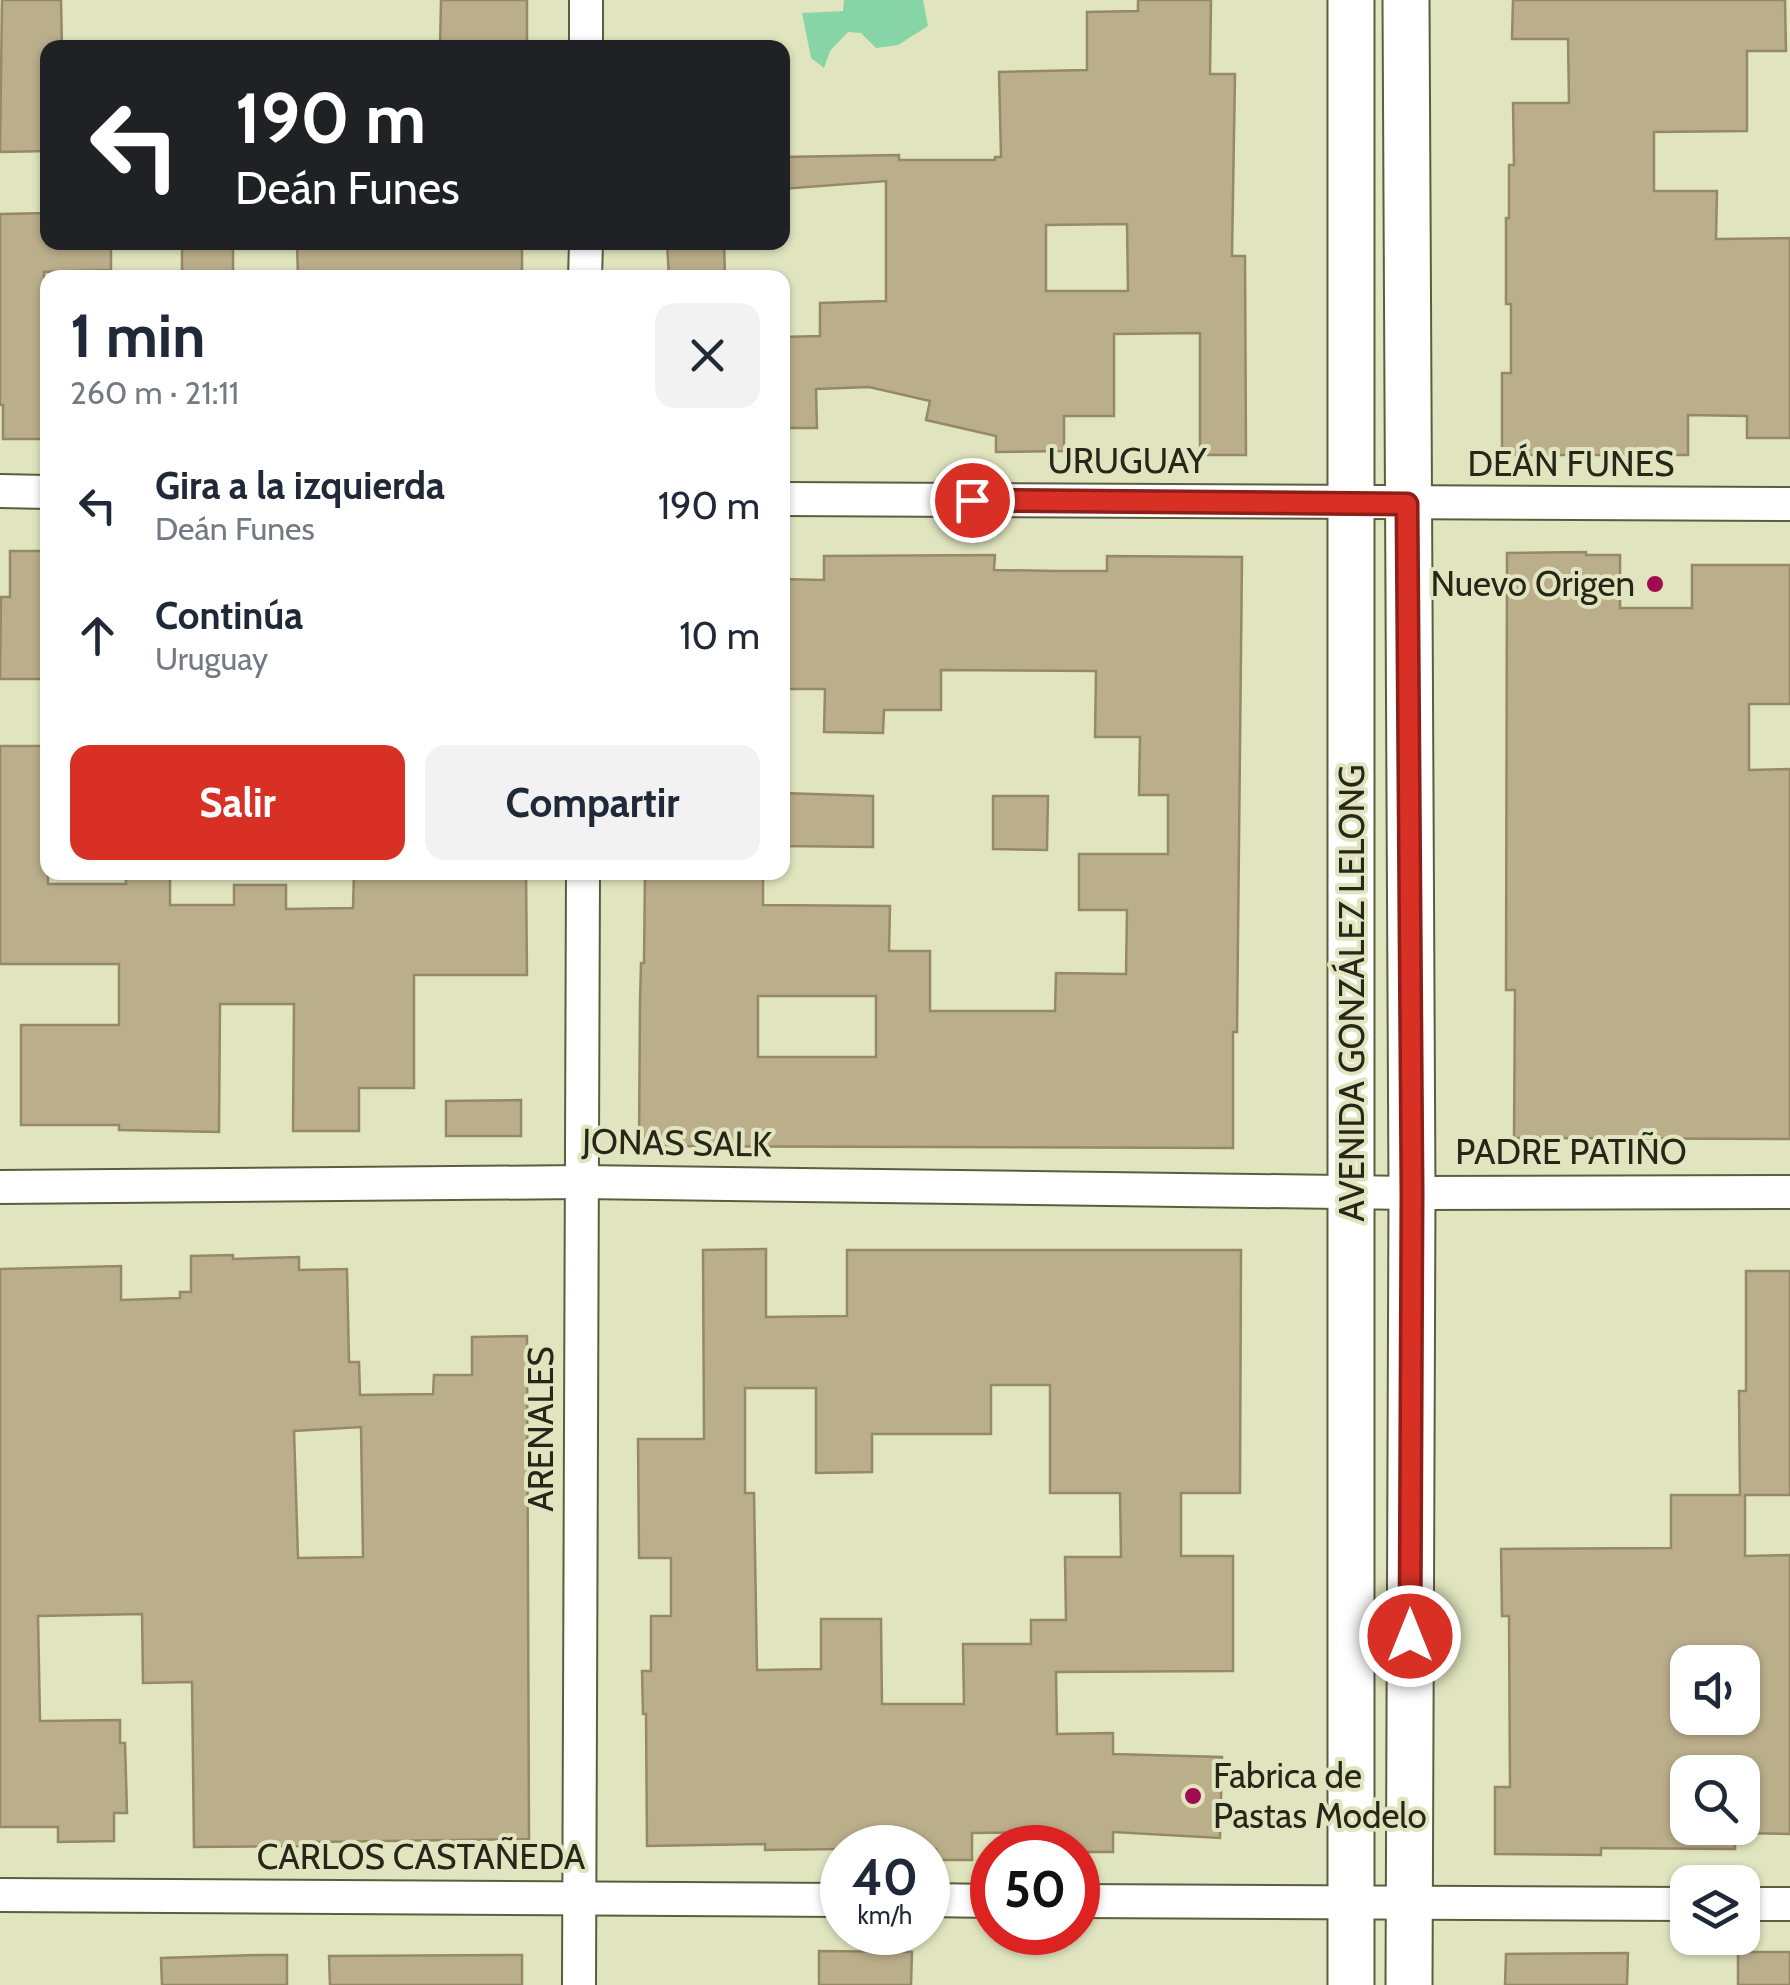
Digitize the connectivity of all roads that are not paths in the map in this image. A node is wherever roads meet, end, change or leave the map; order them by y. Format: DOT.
graph roads {
  1 [pos="586,0"];
  2 [pos="1350,0"];
  3 [pos="1406,0"];
  4 [pos="586,40"];
  5 [pos="0,492"];
  6 [pos="40,492"];
  7 [pos="790,498"];
  8 [pos="1351,503"];
  9 [pos="1407,504"];
  10 [pos="1790,504"];
  11 [pos="583,880"];
  12 [pos="582,1182"];
  13 [pos="0,1186"];
  14 [pos="1353,1192"];
  15 [pos="1790,1192"];
  16 [pos="1412,1193"];
  17 [pos="0,1894"];
  18 [pos="579,1898"];
  19 [pos="820,1900"];
  20 [pos="1100,1901"];
  21 [pos="1351,1903"];
  22 [pos="1410,1904"];
  23 [pos="1670,1904"];
  24 [pos="1760,1904"];
  25 [pos="1790,1904"];
  26 [pos="579,1985"];
  27 [pos="1351,1985"];
  28 [pos="1408,1985"];
  1 -- 4 [label="street"];
  2 -- 8 [label="main road, AVENIDA GONZÁLEZ LELONG"];
  3 -- 9 [label="main road, AVENIDA GONZÁLEZ LELONG"];
  5 -- 6 [label="street"];
  7 -- 8 [label="street, URUGUAY"];
  8 -- 9 [label="street, DEÁN FUNES"];
  8 -- 14 [label="main road, AVENIDA GONZÁLEZ LELONG"];
  9 -- 10 [label="street, DEÁN FUNES"];
  9 -- 16 [label="main road, AVENIDA GONZÁLEZ LELONG"];
  11 -- 12 [label="street, ARENALES"];
  12 -- 13 [label="street, JONAS SALK"];
  12 -- 14 [label="street, JONAS SALK"];
  12 -- 18 [label="street, ARENALES"];
  14 -- 16 [label="street, PADRE PATIÑO"];
  14 -- 21 [label="main road, AVENIDA GONZÁLEZ LELONG"];
  15 -- 16 [label="street, PADRE PATIÑO"];
  16 -- 22 [label="main road, AVENIDA GONZÁLEZ LELONG"];
  17 -- 18 [label="street, CARLOS CASTAÑEDA"];
  18 -- 19 [label="street, CARLOS CASTAÑEDA"];
  18 -- 26 [label="street, ARENALES"];
  20 -- 21 [label="street"];
  21 -- 22 [label="street"];
  21 -- 27 [label="main road, AVENIDA GONZÁLEZ LELONG"];
  22 -- 23 [label="street"];
  22 -- 28 [label="main road, AVENIDA GONZÁLEZ LELONG"];
  24 -- 25 [label="street"];
}
